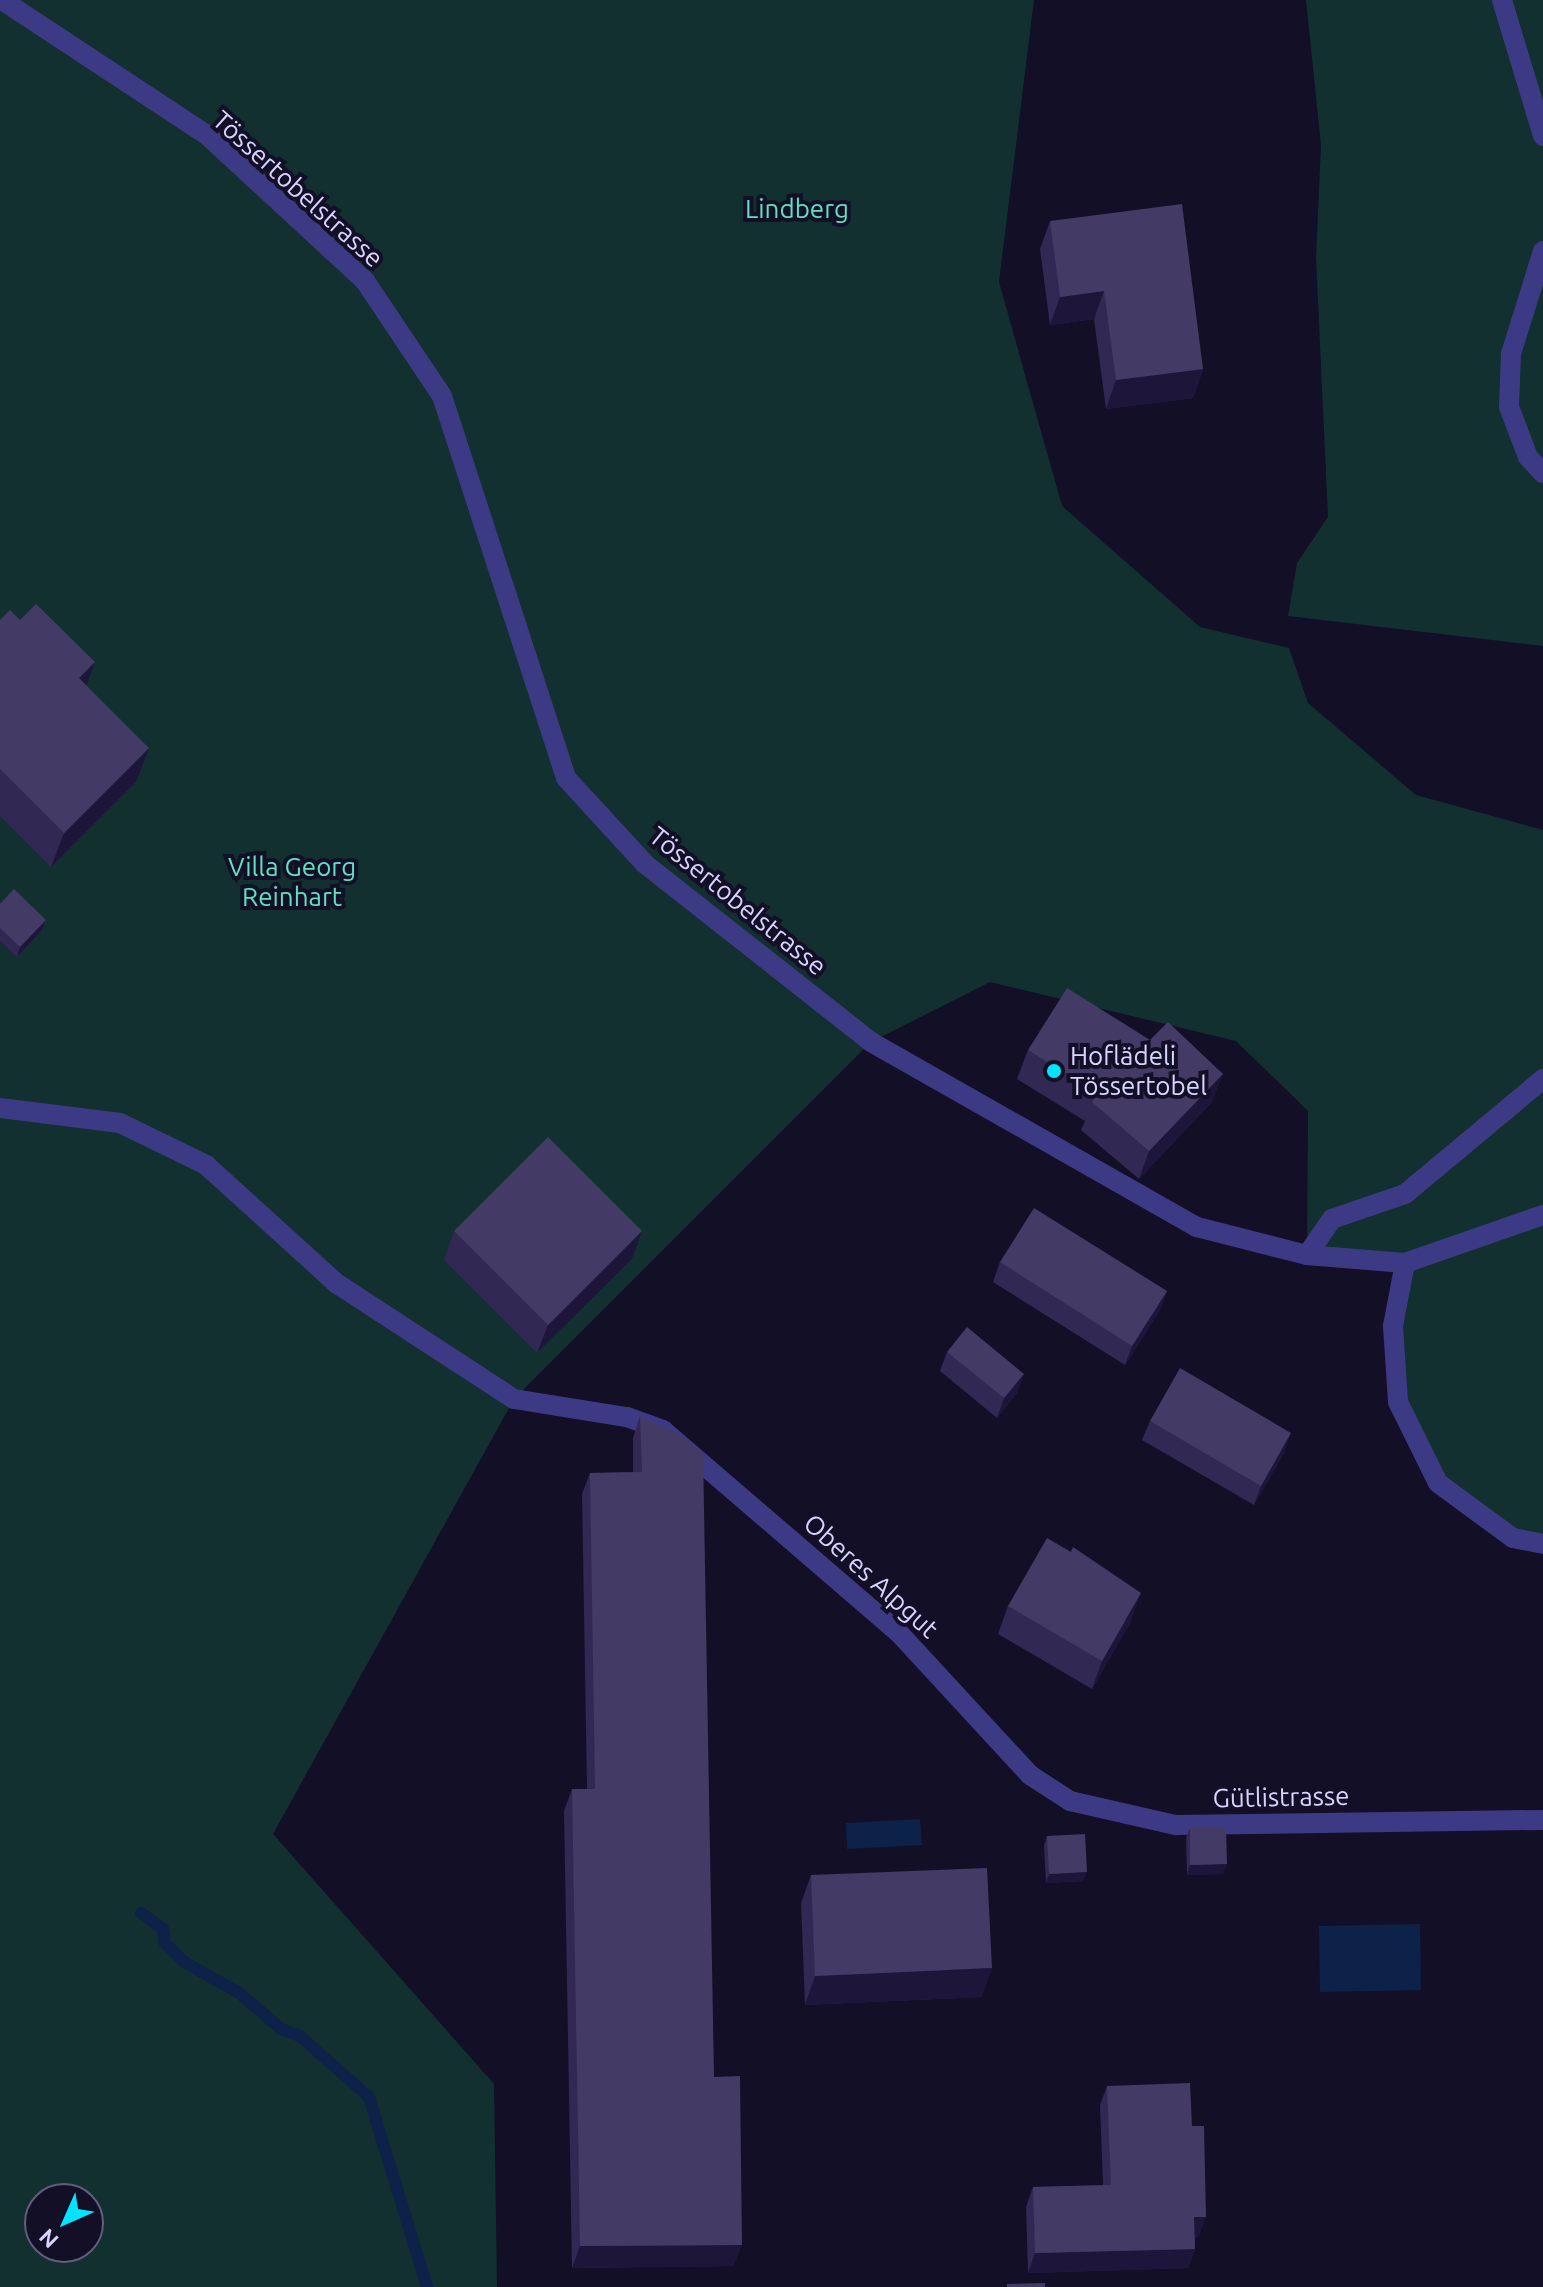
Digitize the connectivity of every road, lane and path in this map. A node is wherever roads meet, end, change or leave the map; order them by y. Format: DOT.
graph roads {
  1 [pos="2,0"];
  2 [pos="1502,0"];
  3 [pos="1543,136"];
  4 [pos="1543,251"];
  5 [pos="1543,473"];
  6 [pos="1543,1079"];
  7 [pos="0,1108"];
  8 [pos="1543,1215"];
  9 [pos="1307,1255"];
  10 [pos="1405,1263"];
  11 [pos="1543,1544"];
  12 [pos="1030,1775"];
  13 [pos="1543,1820"];
  1 -- 9 [label="street, Tössertobelstrasse"];
  2 -- 3 [label="street"];
  4 -- 5 [label="street"];
  6 -- 9 [label="street"];
  7 -- 12 [label="street, Oberes Alpgut"];
  8 -- 10 [label="street, Tössertobelstrasse"];
  9 -- 10 [label="street, Tössertobelstrasse"];
  10 -- 11 [label="street"];
  12 -- 13 [label="street, Gütlistrasse"];
}
